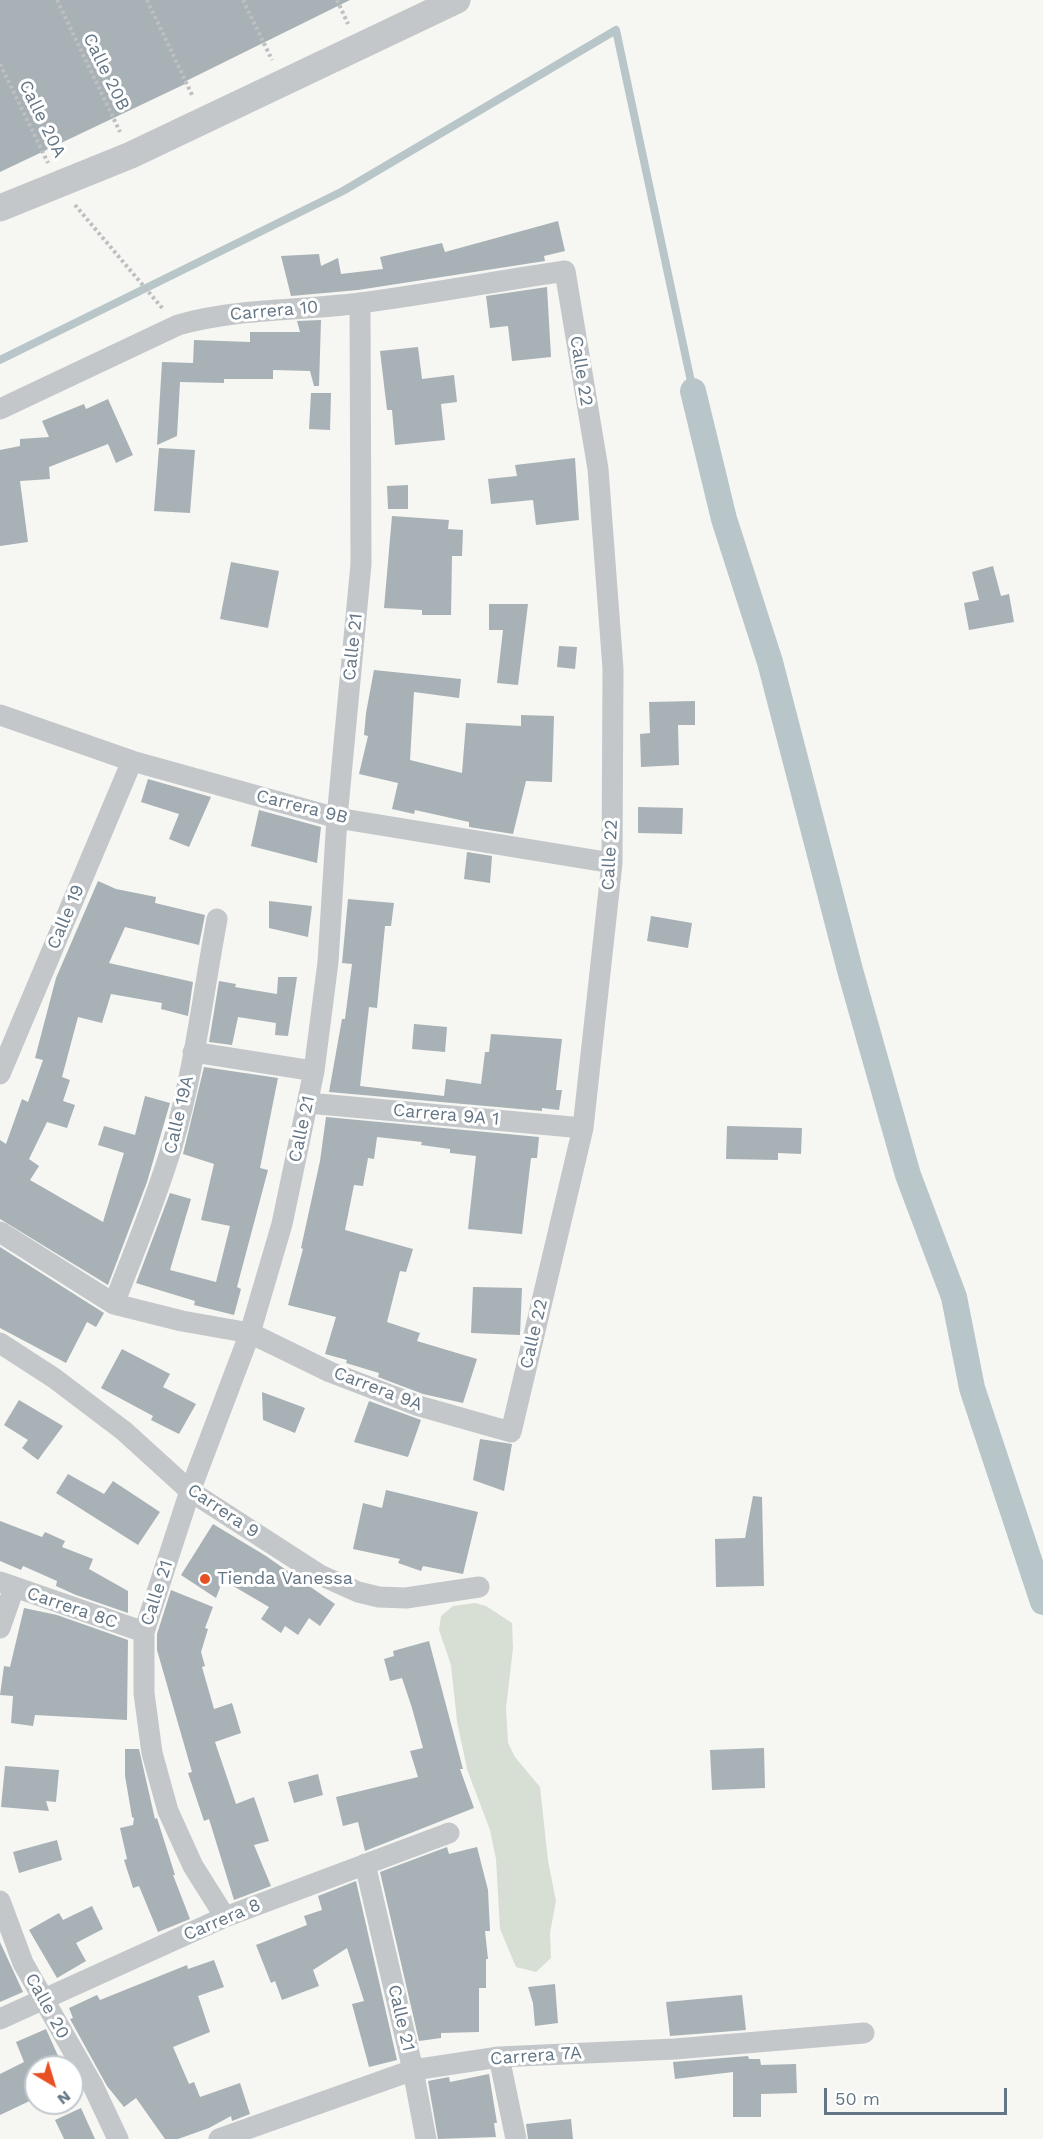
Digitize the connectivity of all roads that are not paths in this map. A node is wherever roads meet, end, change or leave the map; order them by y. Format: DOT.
graph roads {
  1 [pos="457,0"];
  2 [pos="0,208"];
  3 [pos="565,271"];
  4 [pos="360,303"];
  5 [pos="0,409"];
  6 [pos="0,715"];
  7 [pos="132,761"];
  8 [pos="337,818"];
  9 [pos="612,863"];
  10 [pos="217,918"];
  11 [pos="192,1052"];
  12 [pos="314,1071"];
  13 [pos="0,1074"];
  14 [pos="308,1102"];
  15 [pos="584,1128"];
  16 [pos="0,1232"];
  17 [pos="114,1304"];
  18 [pos="250,1333"];
  19 [pos="0,1343"];
  20 [pos="511,1432"];
  21 [pos="190,1491"];
  22 [pos="7,1585"];
  23 [pos="478,1587"];
  24 [pos="0,1628"];
  25 [pos="144,1632"];
  26 [pos="449,1833"];
  27 [pos="365,1864"];
  28 [pos="0,1901"];
  29 [pos="225,1917"];
  30 [pos="43,2001"];
  31 [pos="0,2019"];
  32 [pos="864,2033"];
  33 [pos="499,2057"];
  34 [pos="413,2070"];
  35 [pos="118,2139"];
  36 [pos="219,2139"];
  37 [pos="426,2139"];
  38 [pos="516,2139"];
  1 -- 2 [label="street"];
  3 -- 4 [label="street, Carrera 10"];
  3 -- 9 [label="street, Calle 22"];
  4 -- 5 [label="street, Carrera 10"];
  4 -- 8 [label="street, Calle 21"];
  6 -- 7 [label="street, Carrera 9B"];
  7 -- 8 [label="street, Carrera 9B"];
  7 -- 13 [label="street, Calle 19"];
  8 -- 9 [label="street, Carrera 9B"];
  8 -- 12 [label="street, Calle 21"];
  9 -- 15 [label="street, Calle 22"];
  10 -- 11 [label="street, Calle 19A"];
  11 -- 12 [label="street"];
  11 -- 17 [label="street, Calle 19A"];
  12 -- 14 [label="street, Calle 21"];
  14 -- 15 [label="street, Carrera 9A 1"];
  14 -- 18 [label="street, Calle 21"];
  15 -- 20 [label="street, Calle 22"];
  16 -- 17 [label="street"];
  17 -- 18 [label="street, Carrera 9A"];
  18 -- 20 [label="street, Carrera 9A"];
  18 -- 21 [label="street, Calle 21"];
  19 -- 21 [label="street, Carrera 9"];
  21 -- 23 [label="street, Carrera 9"];
  21 -- 25 [label="street, Calle 21"];
  22 -- 24 [label="street"];
  22 -- 25 [label="street, Carrera 8C"];
  25 -- 29 [label="street, Calle 21"];
  26 -- 27 [label="street, Carrera 8"];
  27 -- 29 [label="street, Carrera 8"];
  27 -- 34 [label="street, Calle 21"];
  28 -- 30 [label="street, Calle 20"];
  29 -- 30 [label="street, Carrera 8"];
  30 -- 31 [label="street, Carrera 8"];
  30 -- 35 [label="street, Calle 20"];
  32 -- 33 [label="street, Carrera 7A"];
  33 -- 34 [label="street, Carrera 7A"];
  33 -- 38 [label="street"];
  34 -- 36 [label="street, Carrera 7A"];
  34 -- 37 [label="street, Calle 21"];
}
